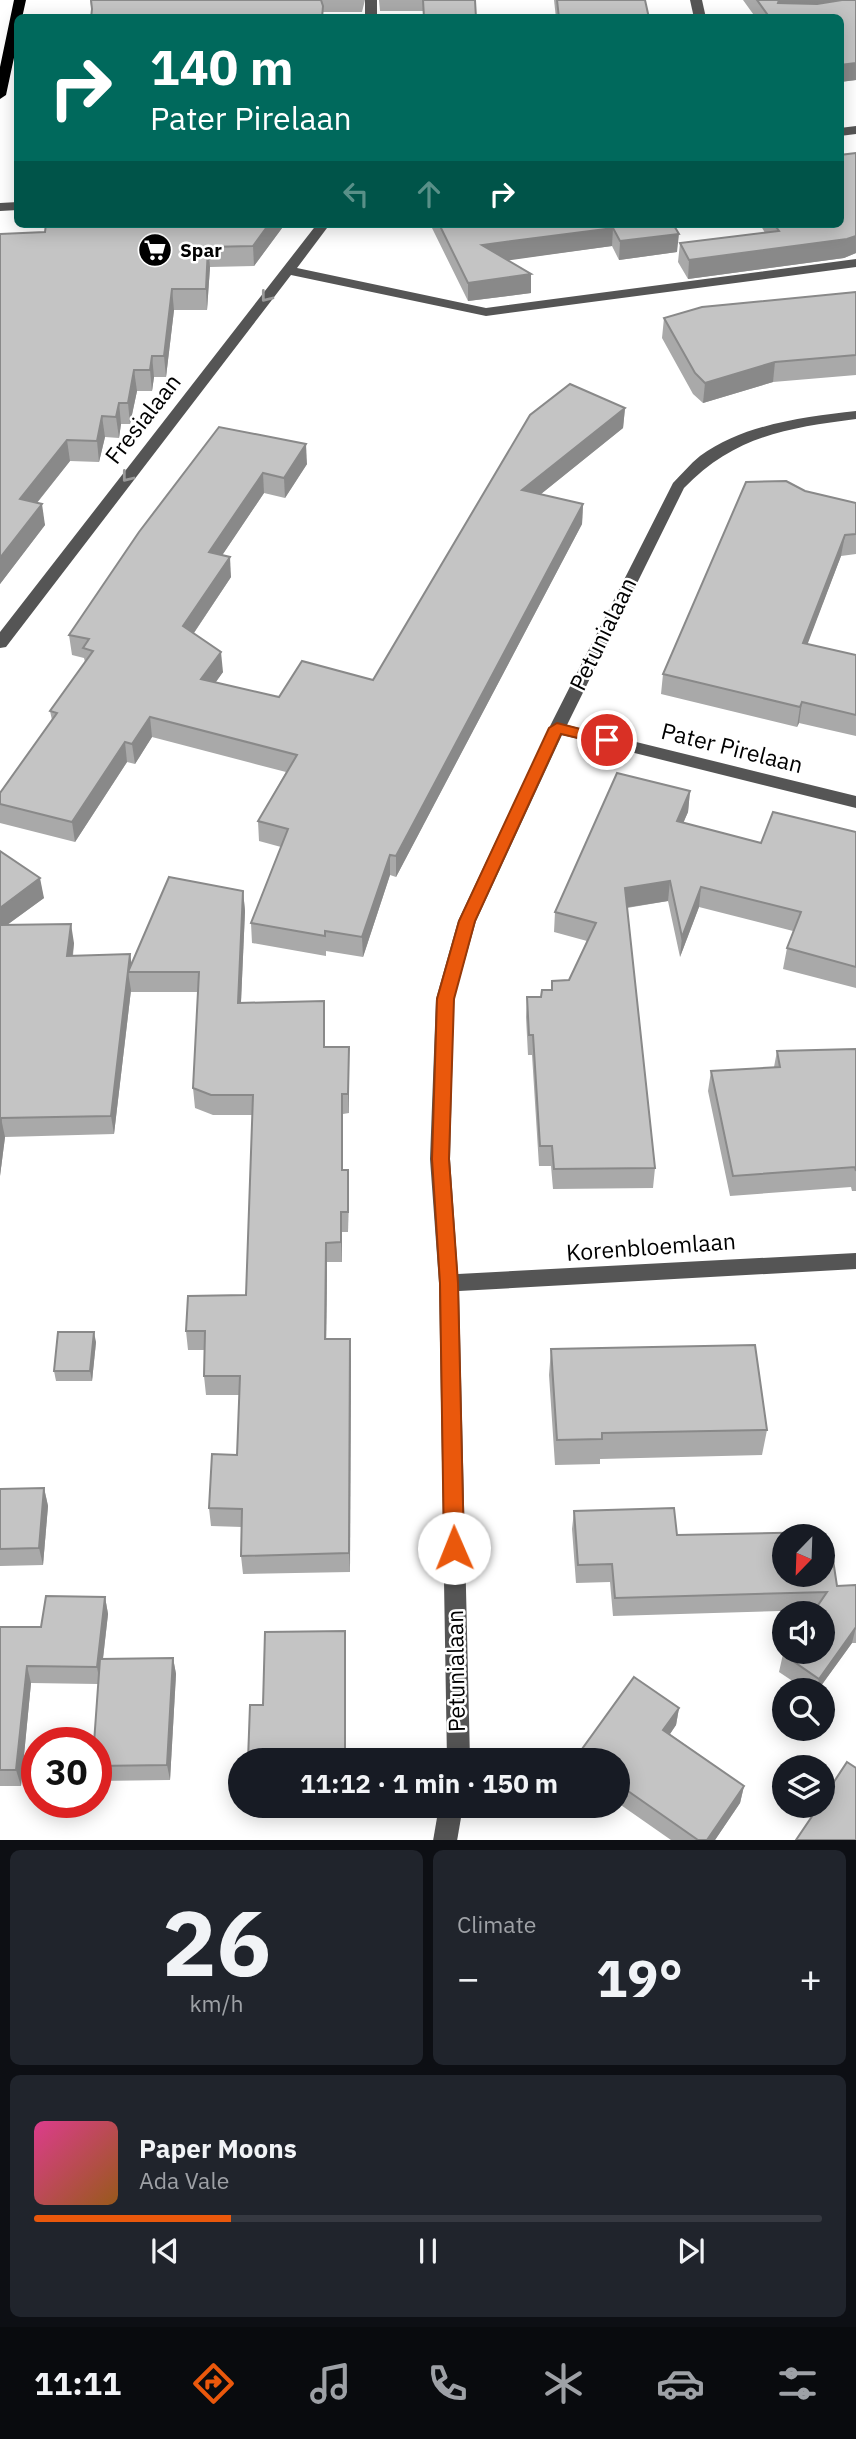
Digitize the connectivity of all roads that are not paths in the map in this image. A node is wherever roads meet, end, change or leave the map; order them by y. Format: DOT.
graph roads {
  1 [pos="14,28"];
  2 [pos="0,94"];
  3 [pos="321,228"];
  4 [pos="856,263"];
  5 [pos="287,270"];
  6 [pos="856,415"];
  7 [pos="0,643"];
  8 [pos="557,728"];
  9 [pos="856,802"];
  10 [pos="856,1261"];
  11 [pos="449,1283"];
  12 [pos="458,1748"];
  13 [pos="449,1818"];
  14 [pos="445,1840"];
  1 -- 2 [label="main road"];
  3 -- 5 [label="street, Fresialaan"];
  4 -- 5 [label="street"];
  5 -- 7 [label="street, Fresialaan, one-way"];
  6 -- 8 [label="street, Petunialaan"];
  8 -- 9 [label="street, Pater Pirelaan"];
  8 -- 11 [label="street, Petunialaan"];
  10 -- 11 [label="street, Korenbloemlaan"];
  11 -- 12 [label="street, Petunialaan"];
  13 -- 14 [label="street"];
}
